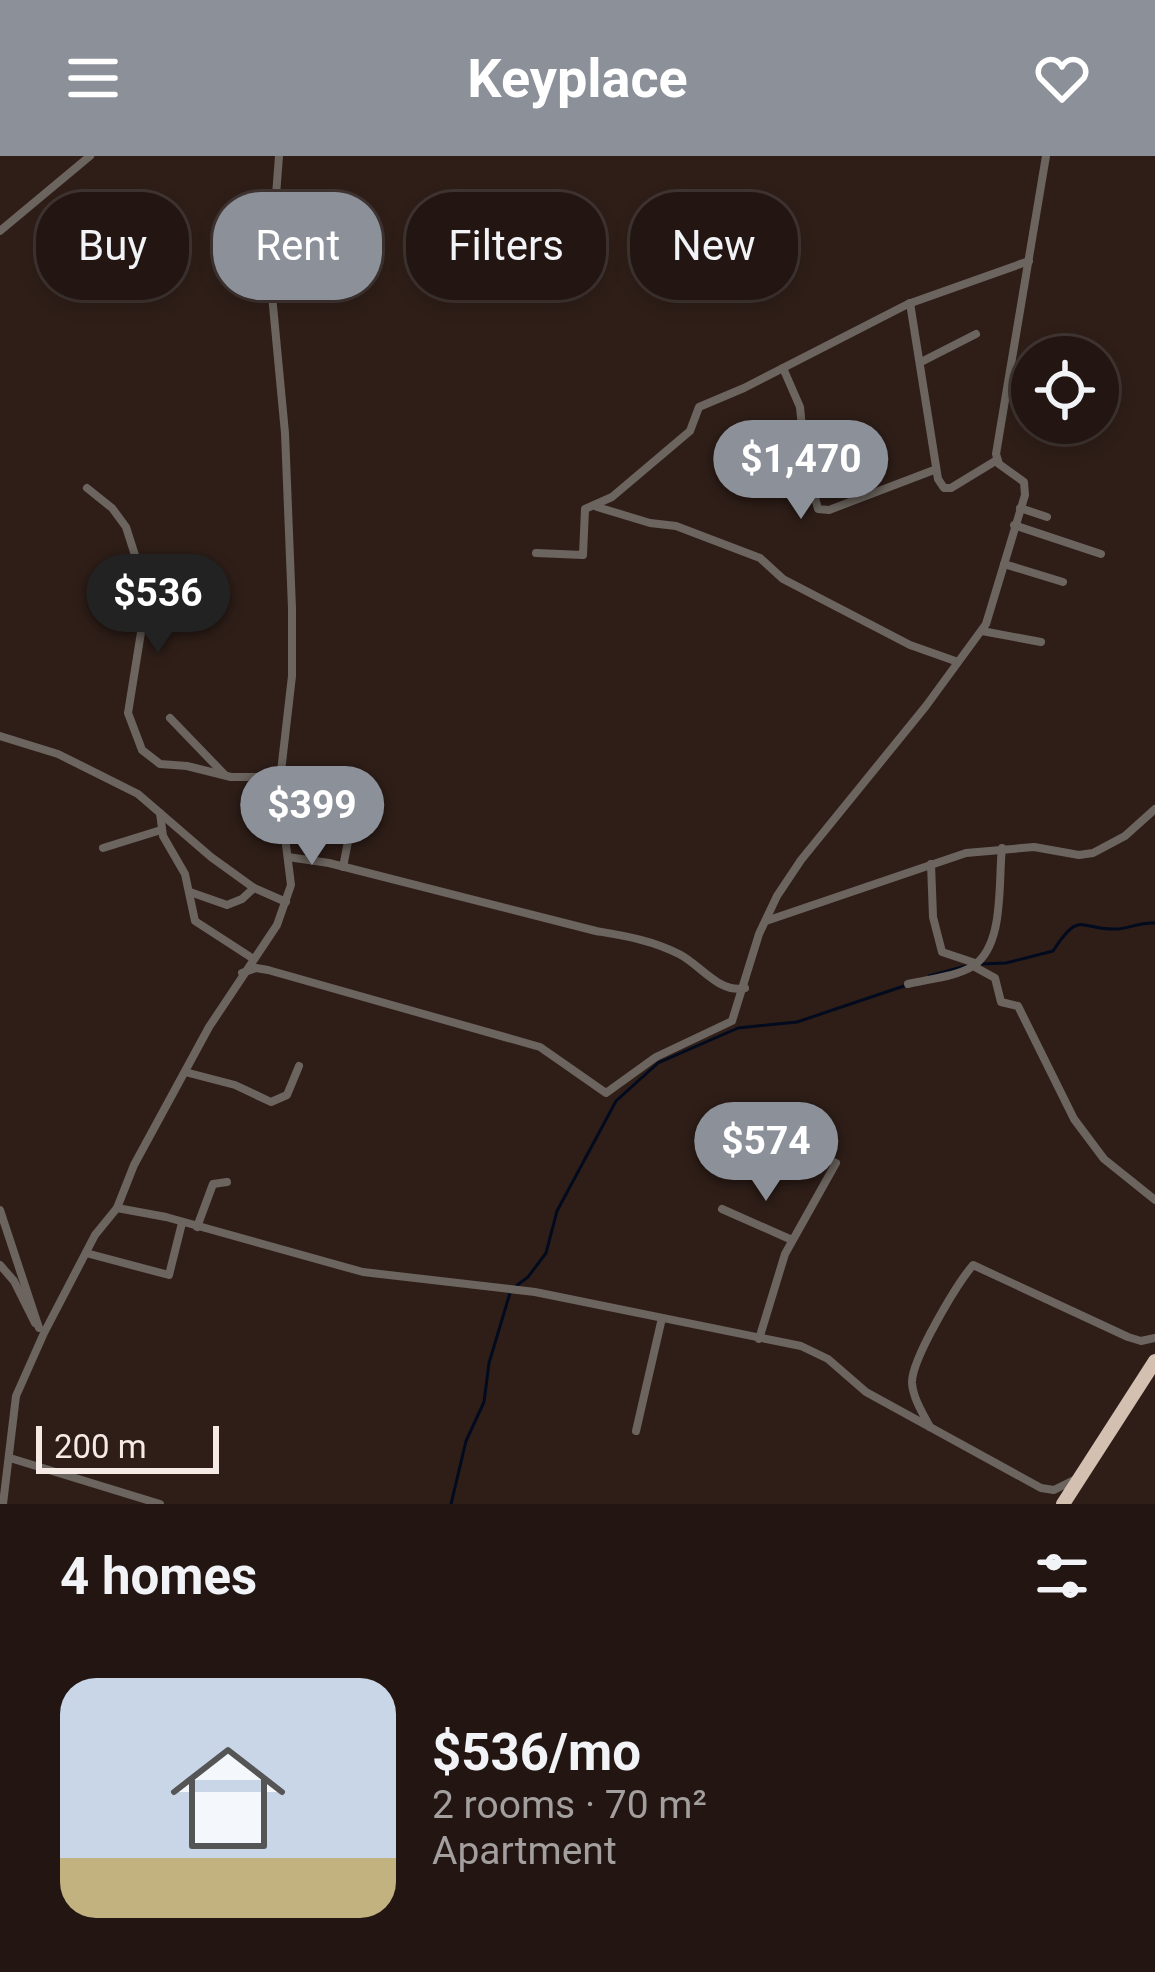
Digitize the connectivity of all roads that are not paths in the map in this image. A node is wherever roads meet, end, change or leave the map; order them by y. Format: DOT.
graph roads {
  1 [pos="90,156"];
  2 [pos="279,156"];
  3 [pos="1046,156"];
  4 [pos="0,231"];
  5 [pos="1030,261"];
  6 [pos="910,303"];
  7 [pos="976,334"];
  8 [pos="922,362"];
  9 [pos="783,368"];
  10 [pos="997,460"];
  11 [pos="934,470"];
  12 [pos="87,488"];
  13 [pos="598,507"];
  14 [pos="1021,508"];
  15 [pos="1047,518"];
  16 [pos="1014,525"];
  17 [pos="536,553"];
  18 [pos="1101,554"];
  19 [pos="1004,564"];
  20 [pos="1063,582"];
  21 [pos="982,631"];
  22 [pos="1040,642"];
  23 [pos="958,662"];
  24 [pos="170,718"];
  25 [pos="0,736"];
  26 [pos="225,775"];
  27 [pos="279,777"];
  28 [pos="358,808"];
  29 [pos="1155,809"];
  30 [pos="160,812"];
  31 [pos="161,830"];
  32 [pos="104,848"];
  33 [pos="1002,848"];
  34 [pos="288,857"];
  35 [pos="931,864"];
  36 [pos="343,866"];
  37 [pos="254,888"];
  38 [pos="190,892"];
  39 [pos="287,902"];
  40 [pos="765,922"];
  41 [pos="252,958"];
  42 [pos="975,965"];
  43 [pos="242,973"];
  44 [pos="908,984"];
  45 [pos="745,988"];
  46 [pos="299,1066"];
  47 [pos="184,1072"];
  48 [pos="726,1120"];
  49 [pos="227,1182"];
  50 [pos="1155,1200"];
  51 [pos="116,1208"];
  52 [pos="722,1209"];
  53 [pos="0,1210"];
  54 [pos="182,1223"];
  55 [pos="197,1227"];
  56 [pos="792,1240"];
  57 [pos="86,1253"];
  58 [pos="0,1265"];
  59 [pos="662,1318"];
  60 [pos="41,1330"];
  61 [pos="1155,1338"];
  62 [pos="759,1340"];
  63 [pos="1155,1361"];
  64 [pos="930,1427"];
  65 [pos="636,1432"];
  66 [pos="10,1457"];
  67 [pos="1078,1478"];
  68 [pos="3,1504"];
  69 [pos="160,1504"];
  70 [pos="1063,1504"];
  1 -- 4 [label="street"];
  2 -- 27 [label="street"];
  3 -- 5 [label="street"];
  5 -- 6 [label="street"];
  5 -- 10 [label="street"];
  6 -- 8 [label="street"];
  6 -- 9 [label="street"];
  7 -- 8 [label="street"];
  8 -- 11 [label="street"];
  9 -- 11 [label="street"];
  9 -- 13 [label="street"];
  10 -- 11 [label="street"];
  10 -- 14 [label="street"];
  12 -- 26 [label="street"];
  13 -- 17 [label="street"];
  13 -- 23 [label="street"];
  14 -- 15 [label="street"];
  14 -- 16 [label="street"];
  16 -- 18 [label="street"];
  16 -- 19 [label="street"];
  19 -- 20 [label="street"];
  19 -- 21 [label="street"];
  21 -- 22 [label="street"];
  21 -- 23 [label="street"];
  23 -- 40 [label="street"];
  24 -- 26 [label="street"];
  25 -- 30 [label="street"];
  26 -- 27 [label="street"];
  27 -- 34 [label="street"];
  28 -- 36 [label="street"];
  29 -- 33 [label="street"];
  30 -- 31 [label="street"];
  30 -- 37 [label="street"];
  31 -- 32 [label="street"];
  31 -- 38 [label="street"];
  33 -- 35 [label="street"];
  33 -- 42 [label="street"];
  34 -- 36 [label="street"];
  34 -- 39 [label="street"];
  35 -- 40 [label="street"];
  35 -- 42 [label="street"];
  36 -- 45 [label="street"];
  37 -- 38 [label="street"];
  37 -- 39 [label="street"];
  38 -- 41 [label="street"];
  39 -- 41 [label="street"];
  40 -- 45 [label="street"];
  41 -- 43 [label="street"];
  42 -- 44 [label="street"];
  42 -- 50 [label="street"];
  43 -- 45 [label="street"];
  43 -- 47 [label="street"];
  46 -- 47 [label="street"];
  47 -- 51 [label="street"];
  48 -- 56 [label="street"];
  49 -- 55 [label="street"];
  51 -- 54 [label="street"];
  51 -- 57 [label="street"];
  52 -- 56 [label="street"];
  53 -- 60 [label="street"];
  54 -- 55 [label="street"];
  54 -- 57 [label="street"];
  55 -- 59 [label="street"];
  56 -- 62 [label="street"];
  57 -- 60 [label="street"];
  58 -- 60 [label="street"];
  59 -- 62 [label="street"];
  59 -- 65 [label="street"];
  60 -- 66 [label="street"];
  61 -- 64 [label="street"];
  62 -- 64 [label="street"];
  63 -- 67 [label="highway"];
  64 -- 67 [label="street"];
  66 -- 68 [label="street"];
  66 -- 69 [label="street"];
  67 -- 70 [label="highway"];
}
